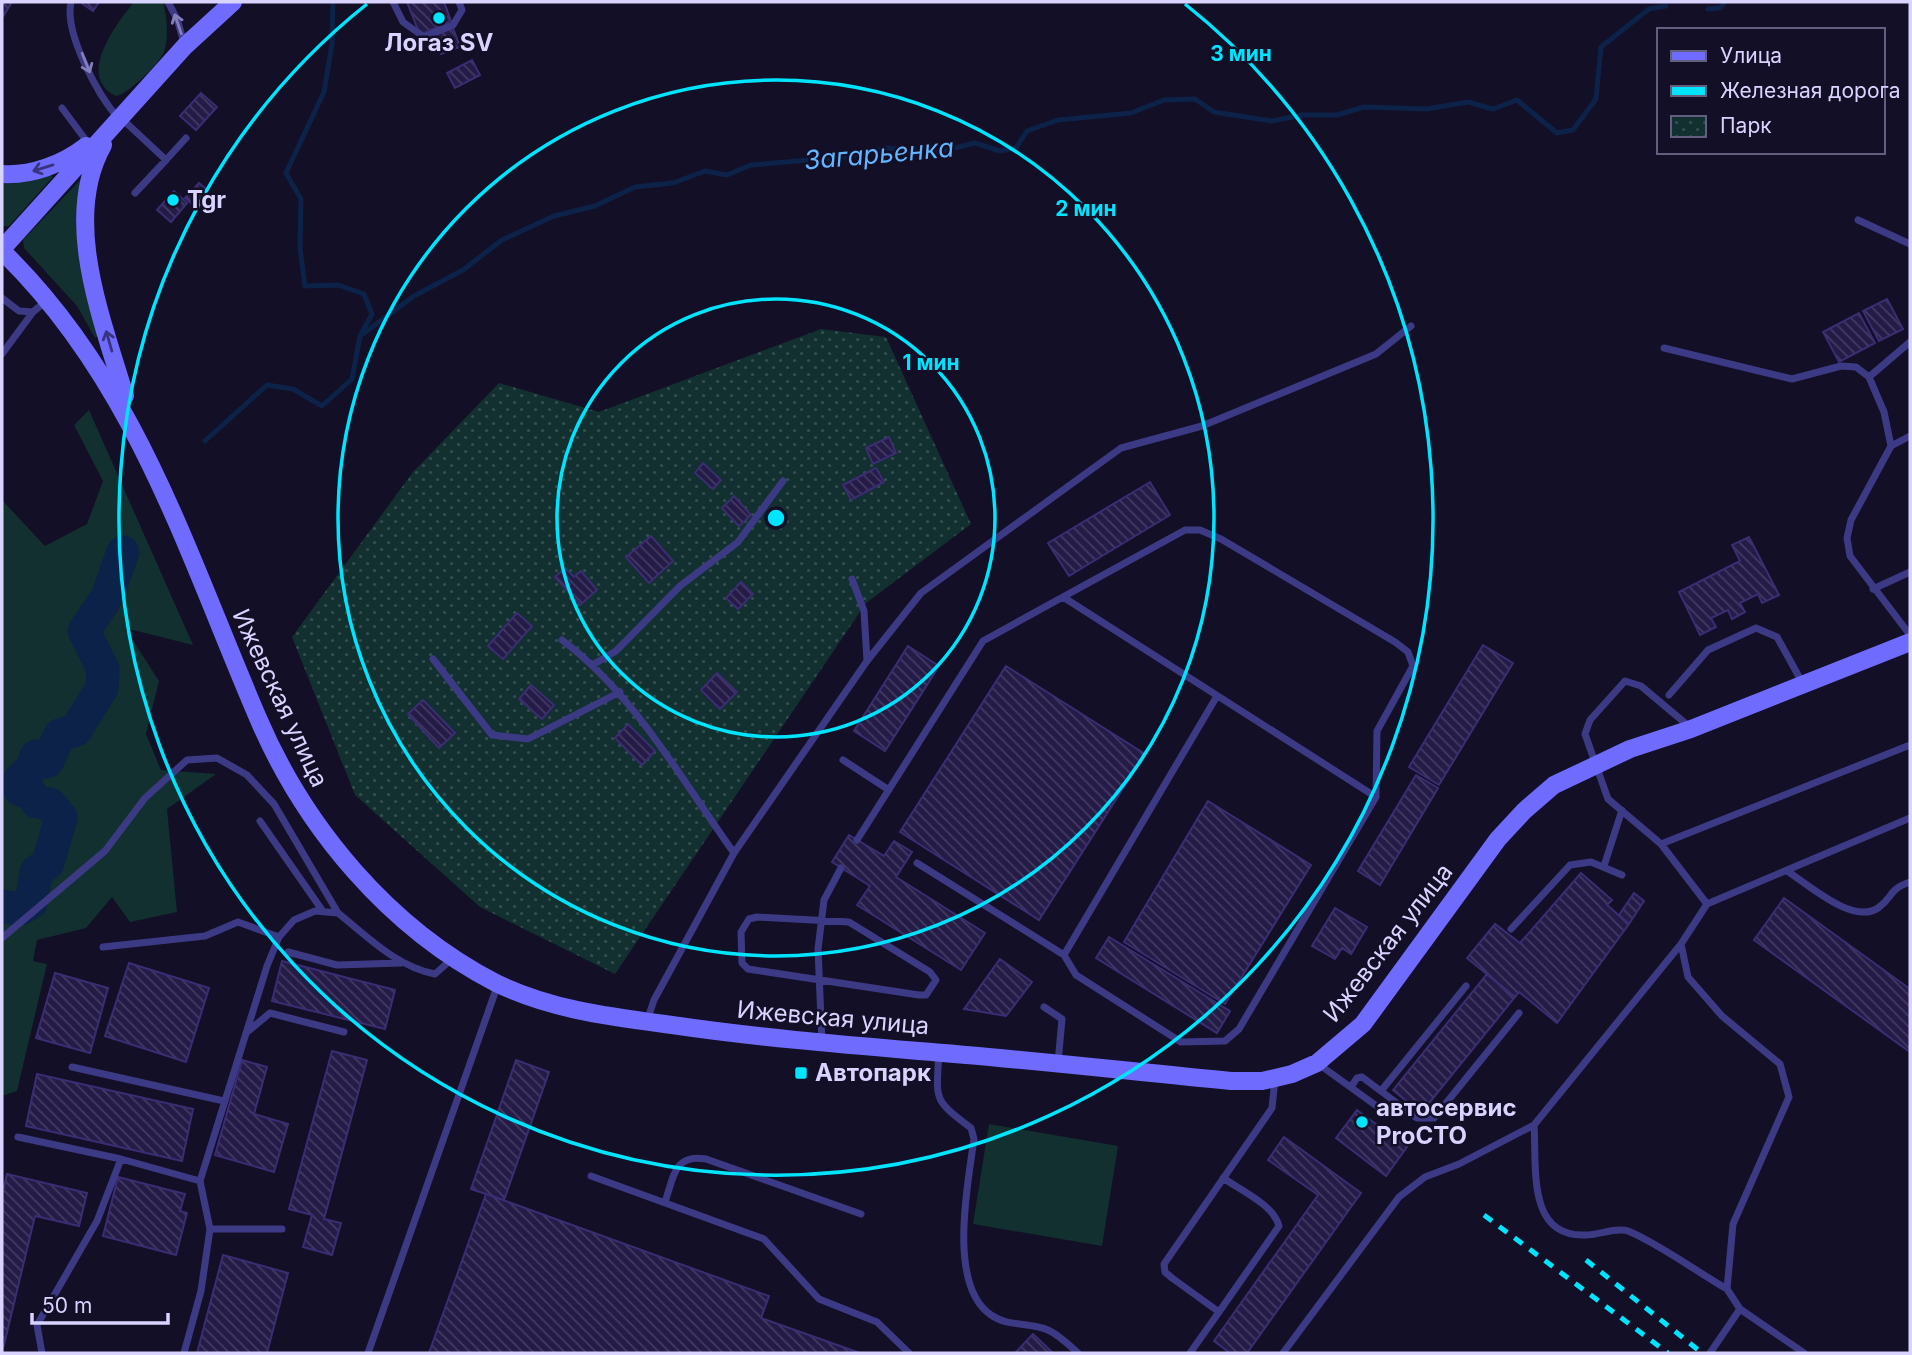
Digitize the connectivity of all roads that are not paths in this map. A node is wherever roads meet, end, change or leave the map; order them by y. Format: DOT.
graph roads {
  1 [pos="71,2"];
  2 [pos="168,2"];
  3 [pos="233,2"];
  4 [pos="393,2"];
  5 [pos="459,2"];
  6 [pos="185,46"];
  7 [pos="62,108"];
  8 [pos="119,118"];
  9 [pos="186,138"];
  10 [pos="89,143"];
  11 [pos="166,160"];
  12 [pos="2,174"];
  13 [pos="135,193"];
  14 [pos="1858,220"];
  15 [pos="1910,244"];
  16 [pos="2,250"];
  17 [pos="2,298"];
  18 [pos="48,300"];
  19 [pos="33,313"];
  20 [pos="1411,326"];
  21 [pos="1910,342"];
  22 [pos="1664,348"];
  23 [pos="2,354"];
  24 [pos="1870,377"];
  25 [pos="135,430"];
  26 [pos="1910,436"];
  27 [pos="1891,446"];
  28 [pos="783,481"];
  29 [pos="1910,572"];
  30 [pos="852,579"];
  31 [pos="1873,589"];
  32 [pos="1063,597"];
  33 [pos="1910,635"];
  34 [pos="562,640"];
  35 [pos="1910,642"];
  36 [pos="433,659"];
  37 [pos="867,661"];
  38 [pos="594,664"];
  39 [pos="1803,684"];
  40 [pos="620,692"];
  41 [pos="1217,695"];
  42 [pos="1669,695"];
  43 [pos="1691,729"];
  44 [pos="1910,745"];
  45 [pos="843,760"];
  46 [pos="1595,763"];
  47 [pos="889,790"];
  48 [pos="1377,797"];
  49 [pos="1622,810"];
  50 [pos="1910,818"];
  51 [pos="260,821"];
  52 [pos="857,840"];
  53 [pos="1661,844"];
  54 [pos="734,853"];
  55 [pos="918,863"];
  56 [pos="1604,866"];
  57 [pos="841,868"];
  58 [pos="1787,871"];
  59 [pos="1622,875"];
  60 [pos="1910,882"];
  61 [pos="1707,904"];
  62 [pos="322,910"];
  63 [pos="338,914"];
  64 [pos="822,920"];
  65 [pos="1511,929"];
  66 [pos="279,936"];
  67 [pos="2,938"];
  68 [pos="1681,944"];
  69 [pos="103,947"];
  70 [pos="288,952"];
  71 [pos="1064,954"];
  72 [pos="453,958"];
  73 [pos="402,964"];
  74 [pos="819,981"];
  75 [pos="498,984"];
  76 [pos="1466,986"];
  77 [pos="1044,1007"];
  78 [pos="1519,1013"];
  79 [pos="647,1022"];
  80 [pos="344,1032"];
  81 [pos="245,1034"];
  82 [pos="822,1043"];
  83 [pos="940,1052"];
  84 [pos="1317,1063"];
  85 [pos="1058,1064"];
  86 [pos="72,1067"];
  87 [pos="1275,1078"];
  88 [pos="1350,1087"];
  89 [pos="1381,1091"];
  90 [pos="225,1101"];
  91 [pos="1378,1107"];
  92 [pos="1534,1125"];
  93 [pos="18,1137"];
  94 [pos="121,1159"];
  95 [pos="591,1176"];
  96 [pos="1223,1178"];
  97 [pos="200,1181"];
  98 [pos="665,1202"];
  99 [pos="861,1214"];
  100 [pos="210,1229"];
  101 [pos="282,1229"];
  102 [pos="1727,1289"];
  103 [pos="1740,1309"];
  104 [pos="1219,1312"];
  105 [pos="42,1353"];
  106 [pos="184,1353"];
  107 [pos="368,1353"];
  108 [pos="909,1353"];
  109 [pos="1078,1353"];
  110 [pos="1190,1353"];
  111 [pos="1283,1353"];
  112 [pos="1710,1353"];
  113 [pos="1804,1353"];
  1 -- 8 [label="lane, one-way"];
  6 -- 2 [label="lane, one-way"];
  3 -- 6 [label="street"];
  4 -- 5 [label="lane"];
  6 -- 8 [label="street"];
  7 -- 10 [label="lane"];
  8 -- 10 [label="street"];
  8 -- 11 [label="lane"];
  8 -- 16 [label="street"];
  25 -- 8 [label="street, one-way"];
  9 -- 11 [label="lane"];
  10 -- 12 [label="street, one-way"];
  11 -- 13 [label="lane"];
  14 -- 15 [label="lane"];
  16 -- 18 [label="street, Ижевская улица"];
  17 -- 19 [label="lane"];
  18 -- 19 [label="lane"];
  18 -- 25 [label="street, Ижевская улица"];
  19 -- 23 [label="lane"];
  20 -- 37 [label="lane"];
  21 -- 24 [label="lane"];
  22 -- 24 [label="lane"];
  24 -- 27 [label="lane"];
  25 -- 72 [label="street, Ижевская улица"];
  26 -- 27 [label="lane"];
  27 -- 31 [label="lane"];
  28 -- 38 [label="lane"];
  29 -- 31 [label="lane"];
  30 -- 37 [label="lane"];
  31 -- 33 [label="lane"];
  32 -- 41 [label="lane"];
  32 -- 47 [label="lane"];
  32 -- 48 [label="lane"];
  34 -- 38 [label="lane"];
  35 -- 39 [label="street, Ижевская улица"];
  36 -- 40 [label="lane"];
  37 -- 54 [label="lane"];
  38 -- 40 [label="lane"];
  39 -- 42 [label="lane"];
  39 -- 43 [label="street, Ижевская улица"];
  40 -- 54 [label="lane"];
  41 -- 48 [label="lane"];
  41 -- 71 [label="lane"];
  43 -- 46 [label="street, Ижевская улица"];
  43 -- 46 [label="lane"];
  44 -- 53 [label="lane"];
  45 -- 47 [label="lane"];
  46 -- 49 [label="lane"];
  46 -- 84 [label="street, Ижевская улица"];
  47 -- 52 [label="lane"];
  48 -- 71 [label="lane"];
  49 -- 53 [label="lane"];
  49 -- 56 [label="lane"];
  50 -- 58 [label="lane"];
  51 -- 62 [label="lane"];
  53 -- 61 [label="lane"];
  54 -- 79 [label="lane"];
  55 -- 71 [label="lane"];
  56 -- 59 [label="lane"];
  56 -- 65 [label="lane"];
  57 -- 64 [label="lane"];
  58 -- 60 [label="lane"];
  58 -- 61 [label="lane"];
  61 -- 68 [label="lane"];
  62 -- 63 [label="lane"];
  62 -- 66 [label="lane"];
  63 -- 67 [label="lane"];
  63 -- 73 [label="lane"];
  64 -- 74 [label="lane"];
  64 -- 74 [label="lane"];
  64 -- 74 [label="lane"];
  66 -- 69 [label="lane"];
  66 -- 81 [label="lane"];
  68 -- 92 [label="lane"];
  68 -- 102 [label="lane"];
  70 -- 73 [label="lane"];
  72 -- 73 [label="lane"];
  72 -- 75 [label="street, Ижевская улица"];
  74 -- 82 [label="lane"];
  75 -- 79 [label="street, Ижевская улица"];
  75 -- 107 [label="lane"];
  76 -- 89 [label="lane"];
  77 -- 85 [label="lane"];
  78 -- 89 [label="lane"];
  79 -- 82 [label="street, Ижевская улица"];
  80 -- 81 [label="lane"];
  81 -- 90 [label="lane"];
  82 -- 83 [label="street, Ижевская улица"];
  83 -- 85 [label="street, Ижевская улица"];
  83 -- 109 [label="lane"];
  84 -- 87 [label="street, Ижевская улица"];
  84 -- 88 [label="lane"];
  85 -- 87 [label="street, Ижевская улица"];
  86 -- 90 [label="lane"];
  87 -- 96 [label="lane"];
  88 -- 89 [label="lane"];
  88 -- 91 [label="lane"];
  90 -- 97 [label="lane"];
  92 -- 102 [label="lane"];
  92 -- 111 [label="lane"];
  93 -- 94 [label="lane"];
  94 -- 97 [label="lane"];
  94 -- 105 [label="lane"];
  95 -- 98 [label="lane"];
  96 -- 104 [label="lane"];
  96 -- 104 [label="lane"];
  97 -- 100 [label="lane"];
  98 -- 99 [label="lane"];
  98 -- 108 [label="lane"];
  100 -- 101 [label="lane"];
  100 -- 106 [label="lane"];
  102 -- 103 [label="lane"];
  103 -- 112 [label="lane"];
  103 -- 113 [label="lane"];
  104 -- 110 [label="lane"];
}
